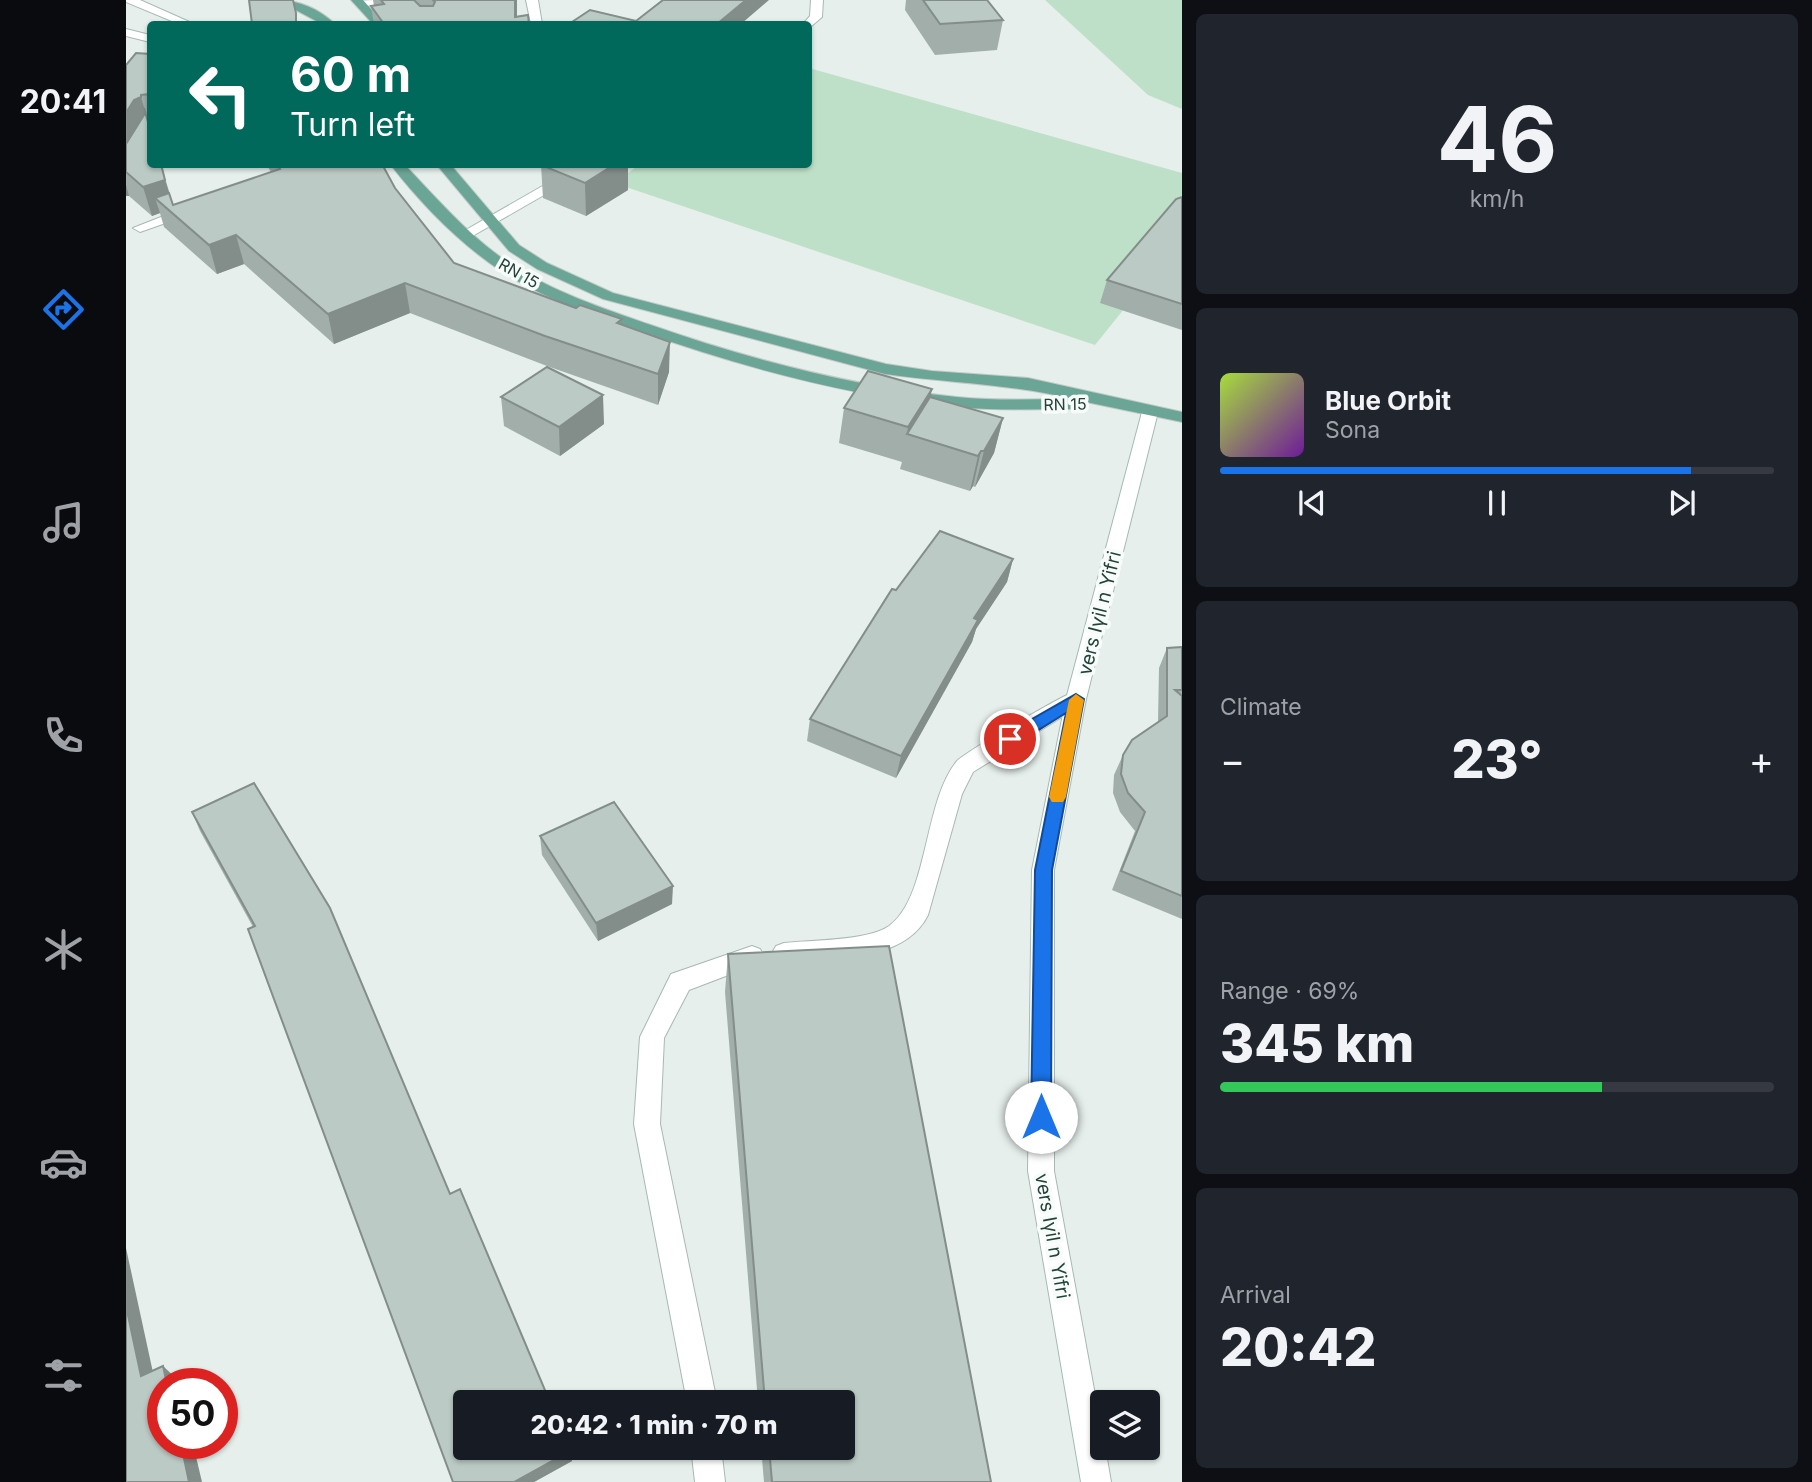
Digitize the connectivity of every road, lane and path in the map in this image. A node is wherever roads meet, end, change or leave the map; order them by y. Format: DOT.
graph roads {
  1 [pos="130,0"];
  2 [pos="283,0"];
  3 [pos="532,0"];
  4 [pos="817,0"];
  5 [pos="358,1"];
  6 [pos="181,21"];
  7 [pos="323,21"];
  8 [pos="376,21"];
  9 [pos="426,21"];
  10 [pos="536,21"];
  11 [pos="812,22"];
  12 [pos="126,32"];
  13 [pos="147,38"];
  14 [pos="400,168"];
  15 [pos="445,168"];
  16 [pos="585,168"];
  17 [pos="201,206"];
  18 [pos="490,221"];
  19 [pos="140,228"];
  20 [pos="464,235"];
  21 [pos="1109,403"];
  22 [pos="1150,412"];
  23 [pos="1182,417"];
  24 [pos="1076,699"];
  25 [pos="700,1390"];
  26 [pos="707,1460"];
  27 [pos="710,1482"];
  28 [pos="1096,1482"];
  1 -- 6 [label="main road"];
  2 -- 7 [label="main road"];
  3 -- 10 [label="main road"];
  4 -- 11 [label="main road"];
  5 -- 8 [label="main road"];
  5 -- 9 [label="main road"];
  12 -- 13 [label="main road"];
  14 -- 20 [label="main road, RN 15"];
  15 -- 18 [label="main road, RN 15"];
  16 -- 18 [label="main road"];
  17 -- 19 [label="main road"];
  18 -- 20 [label="main road"];
  18 -- 21 [label="main road, RN 15"];
  20 -- 21 [label="main road, RN 15"];
  21 -- 22 [label="main road, RN 15"];
  22 -- 23 [label="main road, RN 15"];
  22 -- 24 [label="main road, vers Iγil n Yifri"];
  24 -- 25 [label="main road"];
  24 -- 28 [label="main road, vers Iγil n Yifri"];
  26 -- 27 [label="main road"];
}
